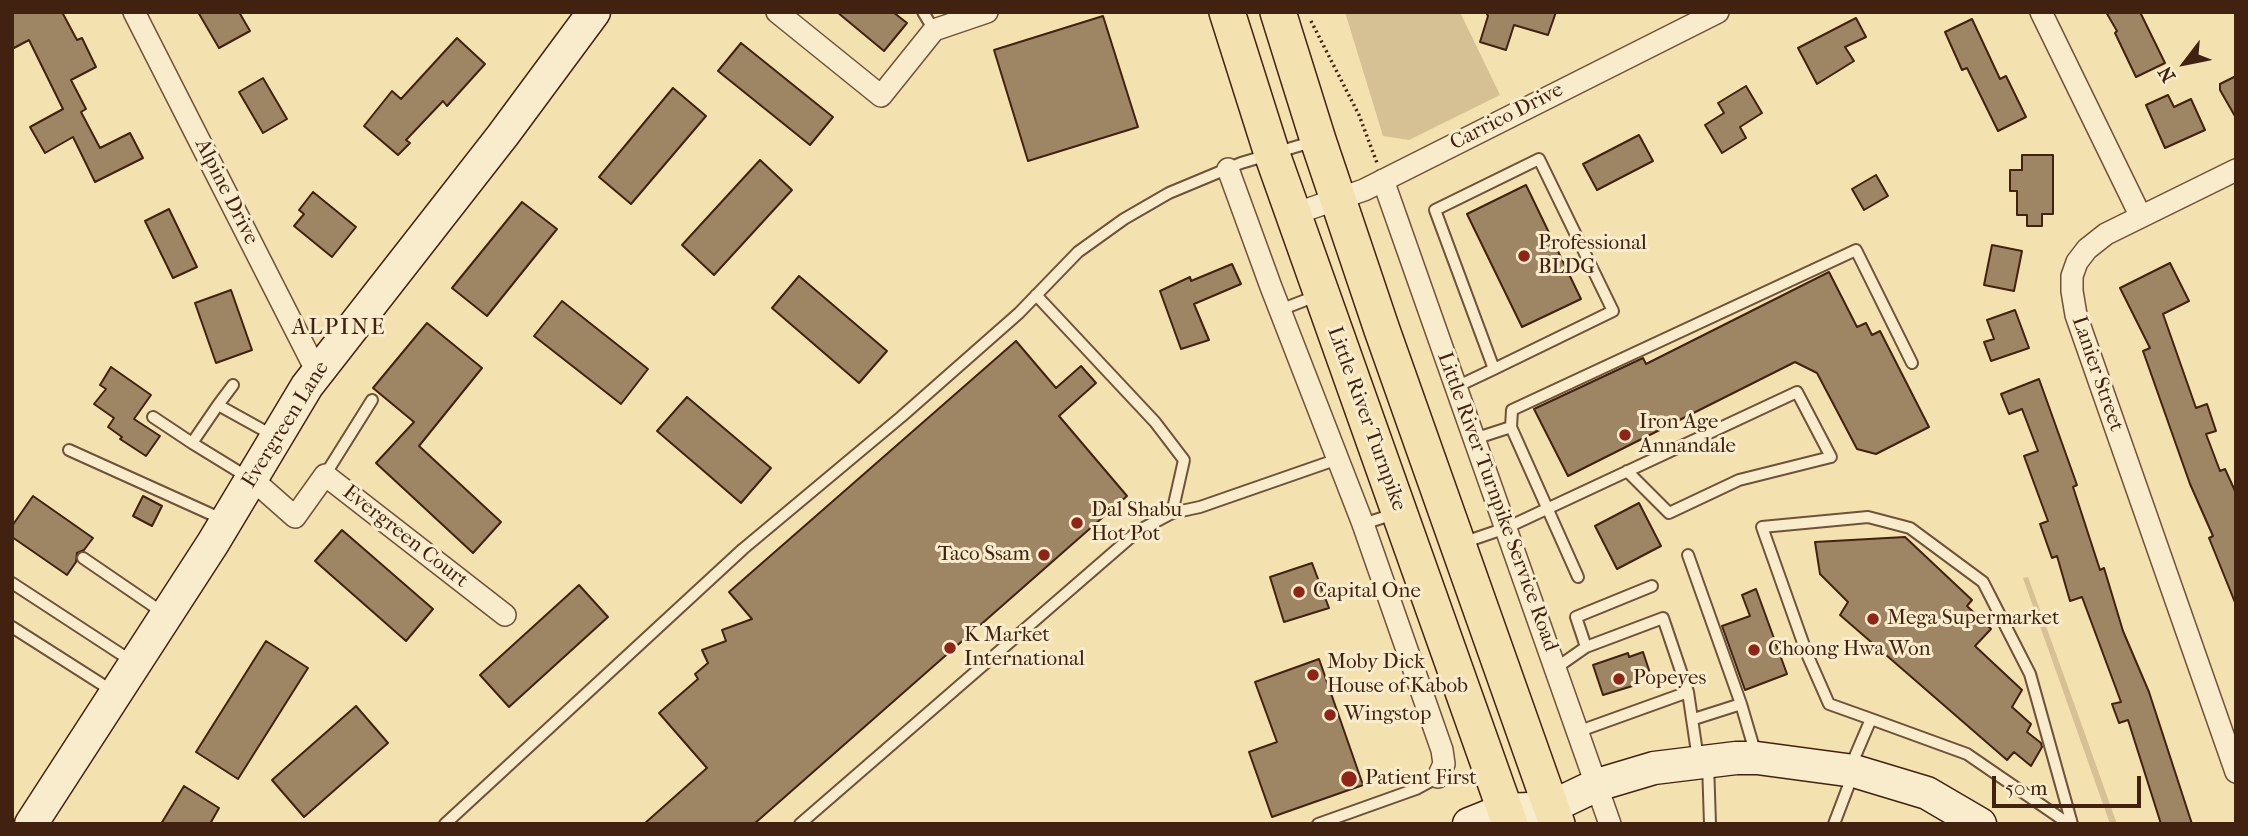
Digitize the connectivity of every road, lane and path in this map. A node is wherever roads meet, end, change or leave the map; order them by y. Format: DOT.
graph roads {
  1 [pos="134,12"];
  2 [pos="594,12"];
  3 [pos="777,12"];
  4 [pos="987,12"];
  5 [pos="1227,12"];
  6 [pos="1278,12"];
  7 [pos="1308,12"];
  8 [pos="1718,12"];
  9 [pos="2041,12"];
  10 [pos="928,21"];
  11 [pos="1318,140"];
  12 [pos="1272,154"];
  13 [pos="1228,169"];
  14 [pos="2236,170"];
  15 [pos="1383,180"];
  16 [pos="1338,200"];
  17 [pos="1294,214"];
  18 [pos="2140,215"];
  19 [pos="1322,294"];
  20 [pos="1036,295"];
  21 [pos="1280,310"];
  22 [pos="1912,363"];
  23 [pos="1494,369"];
  24 [pos="317,372"];
  25 [pos="233,385"];
  26 [pos="1456,387"];
  27 [pos="372,400"];
  28 [pos="218,405"];
  29 [pos="153,417"];
  30 [pos="1511,426"];
  31 [pos="276,437"];
  32 [pos="1474,439"];
  33 [pos="192,443"];
  34 [pos="69,450"];
  35 [pos="1338,459"];
  36 [pos="1627,471"];
  37 [pos="325,475"];
  38 [pos="252,479"];
  39 [pos="1547,509"];
  40 [pos="1399,512"];
  41 [pos="1172,513"];
  42 [pos="227,521"];
  43 [pos="1363,524"];
  44 [pos="1506,528"];
  45 [pos="1459,544"];
  46 [pos="1688,555"];
  47 [pos="83,558"];
  48 [pos="1578,577"];
  49 [pos="12,583"];
  50 [pos="1652,586"];
  51 [pos="167,615"];
  52 [pos="505,615"];
  53 [pos="12,627"];
  54 [pos="1586,646"];
  55 [pos="136,664"];
  56 [pos="1556,668"];
  57 [pos="1688,692"];
  58 [pos="117,693"];
  59 [pos="1741,704"];
  60 [pos="1694,719"];
  61 [pos="1871,719"];
  62 [pos="1577,732"];
  63 [pos="1757,758"];
  64 [pos="1703,761"];
  65 [pos="1851,771"];
  66 [pos="2236,772"];
  67 [pos="1438,777"];
  68 [pos="1597,785"];
  69 [pos="1962,816"];
  70 [pos="1532,818"];
  71 [pos="31,824"];
  72 [pos="445,824"];
  73 [pos="800,824"];
  74 [pos="1318,824"];
  75 [pos="1469,824"];
  76 [pos="1610,824"];
  77 [pos="1710,824"];
  78 [pos="1833,824"];
  79 [pos="2071,824"];
  1 -- 24 [label="street, Alpine Drive"];
  2 -- 24 [label="street, Evergreen Lane"];
  3 -- 10 [label="street"];
  4 -- 10 [label="street"];
  5 -- 12 [label="main road, Little River Turnpike"];
  6 -- 11 [label="main road"];
  7 -- 15 [label="path"];
  8 -- 15 [label="street, Carrico Drive"];
  9 -- 18 [label="street"];
  11 -- 12 [label="lane"];
  11 -- 16 [label="main road"];
  12 -- 13 [label="lane"];
  12 -- 17 [label="main road, Little River Turnpike"];
  13 -- 20 [label="lane"];
  13 -- 21 [label="street"];
  14 -- 18 [label="street, Lanier Street"];
  15 -- 16 [label="street, Carrico Drive"];
  15 -- 26 [label="street, Little River Turnpike Service Road"];
  16 -- 17 [label="street, Carrico Drive"];
  16 -- 45 [label="main road"];
  17 -- 19 [label="main road, Little River Turnpike"];
  18 -- 66 [label="street, Lanier Street"];
  19 -- 21 [label="lane"];
  19 -- 40 [label="main road, Little River Turnpike"];
  20 -- 41 [label="lane"];
  20 -- 72 [label="lane"];
  21 -- 35 [label="street"];
  22 -- 30 [label="lane"];
  23 -- 23 [label="lane"];
  23 -- 26 [label="lane"];
  24 -- 31 [label="street, Evergreen Lane"];
  25 -- 28 [label="lane"];
  26 -- 32 [label="street, Little River Turnpike Service Road"];
  27 -- 37 [label="lane"];
  28 -- 31 [label="lane"];
  28 -- 33 [label="lane"];
  29 -- 33 [label="lane"];
  30 -- 32 [label="lane"];
  30 -- 39 [label="lane"];
  31 -- 38 [label="street, Evergreen Lane"];
  32 -- 44 [label="street, Little River Turnpike Service Road"];
  33 -- 38 [label="lane"];
  34 -- 42 [label="lane"];
  35 -- 41 [label="lane"];
  35 -- 43 [label="street"];
  36 -- 36 [label="lane"];
  36 -- 39 [label="lane"];
  37 -- 38 [label="street, Evergreen Court"];
  37 -- 52 [label="street, Evergreen Court"];
  38 -- 42 [label="street, Evergreen Lane"];
  39 -- 44 [label="lane"];
  39 -- 48 [label="lane"];
  40 -- 43 [label="lane"];
  40 -- 70 [label="main road, Little River Turnpike"];
  41 -- 73 [label="lane"];
  42 -- 51 [label="street, Evergreen Lane"];
  43 -- 67 [label="street"];
  44 -- 45 [label="lane"];
  44 -- 56 [label="street, Little River Turnpike Service Road"];
  45 -- 70 [label="main road"];
  46 -- 59 [label="lane"];
  47 -- 51 [label="lane"];
  49 -- 55 [label="lane"];
  50 -- 54 [label="lane"];
  51 -- 55 [label="street, Evergreen Lane"];
  53 -- 58 [label="lane"];
  54 -- 56 [label="lane"];
  54 -- 57 [label="lane"];
  55 -- 58 [label="street, Evergreen Lane"];
  56 -- 62 [label="street, Little River Turnpike Service Road"];
  57 -- 60 [label="lane"];
  57 -- 62 [label="lane"];
  58 -- 71 [label="street, Evergreen Lane"];
  59 -- 60 [label="lane"];
  59 -- 63 [label="lane"];
  60 -- 64 [label="lane"];
  61 -- 65 [label="lane"];
  61 -- 79 [label="lane"];
  61 -- 79 [label="lane"];
  62 -- 68 [label="street, Little River Turnpike Service Road"];
  63 -- 64 [label="street"];
  63 -- 65 [label="street"];
  64 -- 68 [label="street"];
  64 -- 77 [label="lane"];
  65 -- 69 [label="street"];
  65 -- 78 [label="lane"];
  67 -- 74 [label="lane"];
  68 -- 70 [label="street"];
  68 -- 76 [label="street, Little River Turnpike Service Road"];
  70 -- 75 [label="street"];
}
